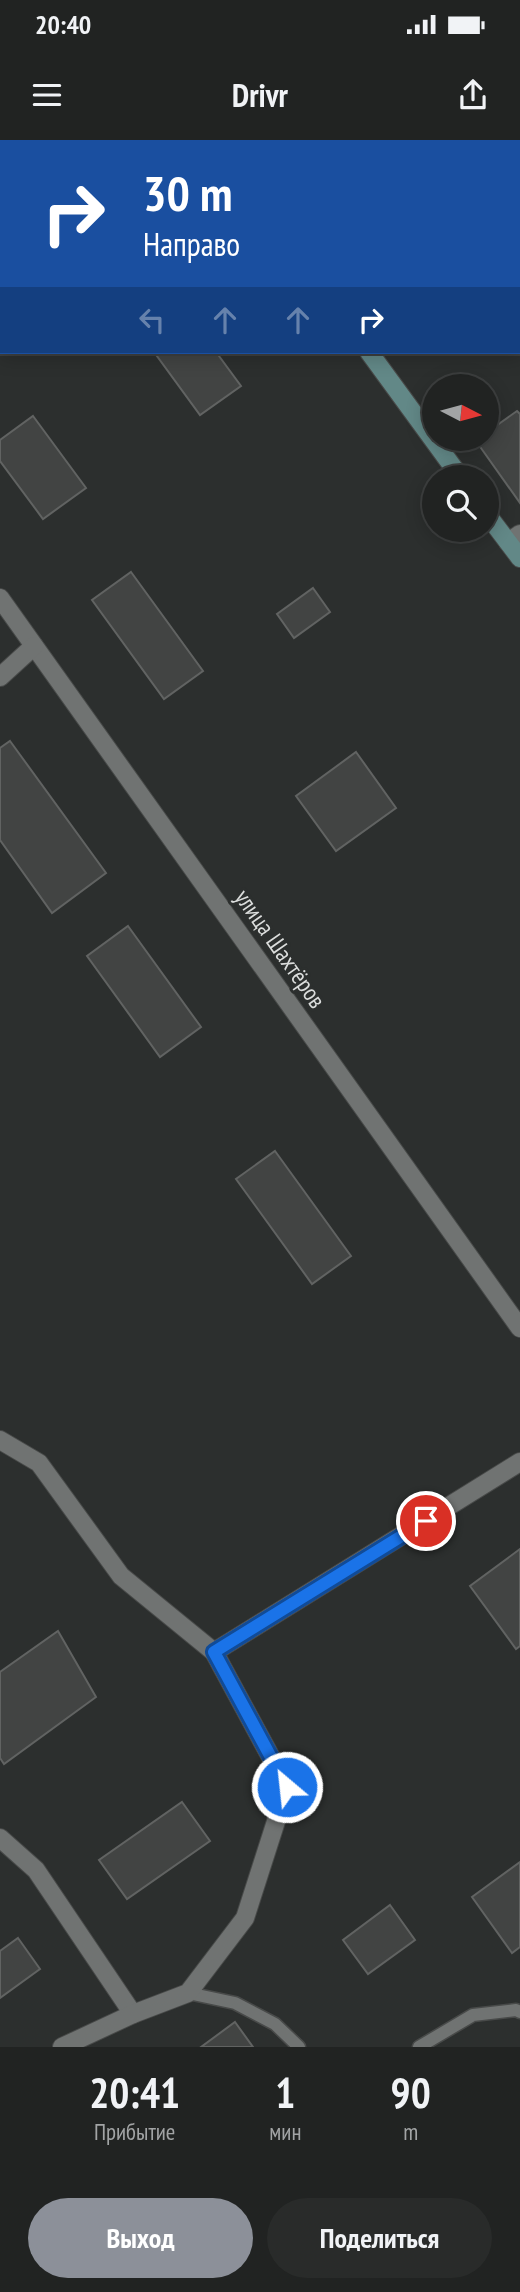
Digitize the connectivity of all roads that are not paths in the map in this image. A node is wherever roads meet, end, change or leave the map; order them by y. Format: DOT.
graph roads {
  1 [pos="370,354"];
  2 [pos="452,465"];
  3 [pos="499,525"];
  4 [pos="514,538"];
  5 [pos="520,558"];
  6 [pos="0,598"];
  7 [pos="34,646"];
  8 [pos="0,677"];
  9 [pos="520,1328"];
  10 [pos="0,1440"];
  11 [pos="520,1462"];
  12 [pos="214,1652"];
  13 [pos="0,1839"];
  14 [pos="188,1993"];
  15 [pos="520,2012"];
  16 [pos="133,2014"];
  17 [pos="62,2047"];
  18 [pos="299,2047"];
  19 [pos="419,2047"];
  1 -- 2 [label="street"];
  3 -- 4 [label="street"];
  4 -- 5 [label="street"];
  6 -- 7 [label="street, улица Шахтёров"];
  7 -- 8 [label="street"];
  7 -- 9 [label="street, улица Шахтёров"];
  10 -- 12 [label="street"];
  11 -- 12 [label="street"];
  12 -- 14 [label="street"];
  13 -- 16 [label="street"];
  14 -- 16 [label="street"];
  14 -- 18 [label="lane"];
  15 -- 19 [label="lane"];
  16 -- 17 [label="street"];
}
